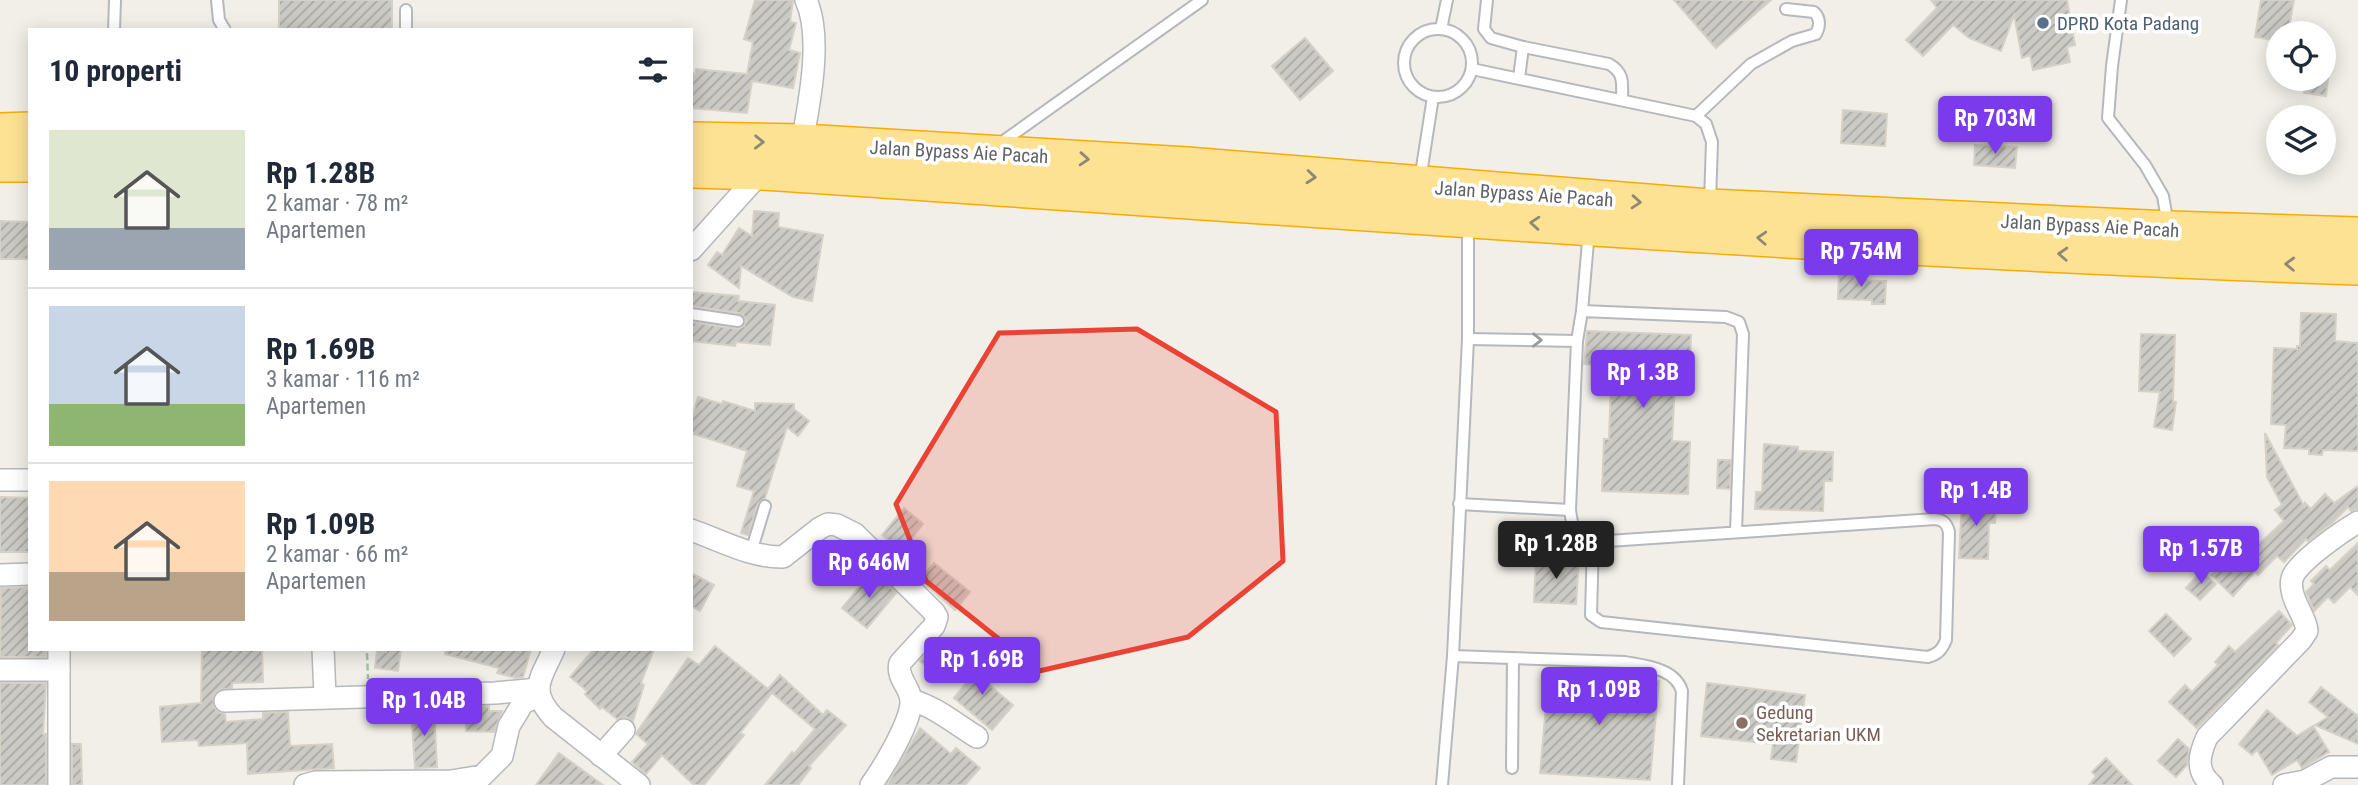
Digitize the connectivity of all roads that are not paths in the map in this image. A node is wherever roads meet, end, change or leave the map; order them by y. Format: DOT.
graph roads {
  1 [pos="115,0"];
  2 [pos="217,0"];
  3 [pos="807,0"];
  4 [pos="1202,0"];
  5 [pos="1447,0"];
  6 [pos="1487,0"];
  7 [pos="2121,0"];
  8 [pos="1786,9"];
  9 [pos="406,10"];
  10 [pos="114,28"];
  11 [pos="224,28"];
  12 [pos="406,28"];
  13 [pos="1441,29"];
  14 [pos="1523,47"];
  15 [pos="1472,69"];
  16 [pos="1520,78"];
  17 [pos="1433,97"];
  18 [pos="1622,100"];
  19 [pos="1696,116"];
  20 [pos="28,131"];
  21 [pos="0,132"];
  22 [pos="693,141"];
  23 [pos="802,142"];
  24 [pos="0,163"];
  25 [pos="28,163"];
  26 [pos="972,163"];
  27 [pos="693,169"];
  28 [pos="762,170"];
  29 [pos="1419,186"];
  30 [pos="1468,219"];
  31 [pos="1709,222"];
  32 [pos="1589,227"];
  33 [pos="2358,236"];
  34 [pos="2167,245"];
  35 [pos="693,248"];
  36 [pos="2358,266"];
  37 [pos="1582,311"];
  38 [pos="693,314"];
  39 [pos="738,321"];
  40 [pos="1468,340"];
  41 [pos="1577,341"];
  42 [pos="0,480"];
  43 [pos="28,480"];
  44 [pos="1459,504"];
  45 [pos="765,506"];
  46 [pos="1570,510"];
  47 [pos="2358,522"];
  48 [pos="693,531"];
  49 [pos="1736,532"];
  50 [pos="1592,542"];
  51 [pos="751,552"];
  52 [pos="28,574"];
  53 [pos="0,575"];
  54 [pos="323,651"];
  55 [pos="553,651"];
  56 [pos="1453,656"];
  57 [pos="59,659"];
  58 [pos="1513,659"];
  59 [pos="0,670"];
  60 [pos="538,692"];
  61 [pos="325,696"];
  62 [pos="911,700"];
  63 [pos="225,701"];
  64 [pos="624,730"];
  65 [pos="977,737"];
  66 [pos="601,756"];
  67 [pos="2358,767"];
  68 [pos="1512,768"];
  69 [pos="412,783"];
  70 [pos="451,783"];
  71 [pos="59,785"];
  72 [pos="305,785"];
  73 [pos="639,785"];
  74 [pos="871,785"];
  75 [pos="1442,785"];
  76 [pos="1678,785"];
  77 [pos="2212,785"];
  78 [pos="2284,785"];
  1 -- 10 [label="lane"];
  2 -- 11 [label="lane"];
  3 -- 23 [label="street"];
  4 -- 26 [label="lane"];
  5 -- 13 [label="lane"];
  6 -- 14 [label="lane"];
  7 -- 34 [label="lane"];
  8 -- 19 [label="lane"];
  9 -- 12 [label="lane"];
  13 -- 15 [label="lane"];
  13 -- 17 [label="lane"];
  14 -- 16 [label="lane"];
  14 -- 18 [label="lane"];
  15 -- 16 [label="lane"];
  15 -- 17 [label="lane"];
  16 -- 18 [label="lane"];
  17 -- 29 [label="lane"];
  18 -- 19 [label="lane"];
  19 -- 31 [label="lane"];
  20 -- 21 [label="highway"];
  22 -- 23 [label="highway, Jalan Bypass Aie Pacah, one-way"];
  23 -- 26 [label="highway, Jalan Bypass Aie Pacah"];
  24 -- 25 [label="highway"];
  26 -- 28 [label="highway"];
  26 -- 29 [label="highway, Jalan Bypass Aie Pacah, one-way"];
  26 -- 30 [label="highway"];
  27 -- 28 [label="highway"];
  28 -- 35 [label="street"];
  29 -- 31 [label="highway, Jalan Bypass Aie Pacah, one-way"];
  32 -- 30 [label="highway, one-way"];
  30 -- 40 [label="lane"];
  31 -- 32 [label="highway"];
  31 -- 34 [label="highway"];
  32 -- 37 [label="lane"];
  33 -- 34 [label="highway, Jalan Bypass Aie Pacah"];
  36 -- 34 [label="highway, one-way"];
  37 -- 41 [label="lane"];
  37 -- 49 [label="lane"];
  38 -- 39 [label="lane"];
  40 -- 41 [label="lane, one-way"];
  40 -- 44 [label="lane"];
  41 -- 46 [label="lane"];
  42 -- 43 [label="street"];
  44 -- 46 [label="lane"];
  44 -- 56 [label="lane"];
  45 -- 51 [label="lane"];
  46 -- 50 [label="lane"];
  47 -- 77 [label="street"];
  48 -- 51 [label="street"];
  49 -- 50 [label="lane"];
  49 -- 50 [label="lane"];
  51 -- 62 [label="street"];
  52 -- 53 [label="street"];
  54 -- 61 [label="street"];
  55 -- 60 [label="street"];
  56 -- 58 [label="lane"];
  56 -- 75 [label="lane"];
  57 -- 59 [label="street"];
  57 -- 71 [label="street"];
  58 -- 68 [label="lane"];
  58 -- 76 [label="lane"];
  60 -- 61 [label="street"];
  60 -- 66 [label="street"];
  60 -- 70 [label="street"];
  61 -- 63 [label="street"];
  62 -- 65 [label="street"];
  62 -- 74 [label="street"];
  64 -- 66 [label="street"];
  66 -- 73 [label="street"];
  67 -- 78 [label="street"];
  69 -- 70 [label="street"];
  69 -- 72 [label="street"];
}
